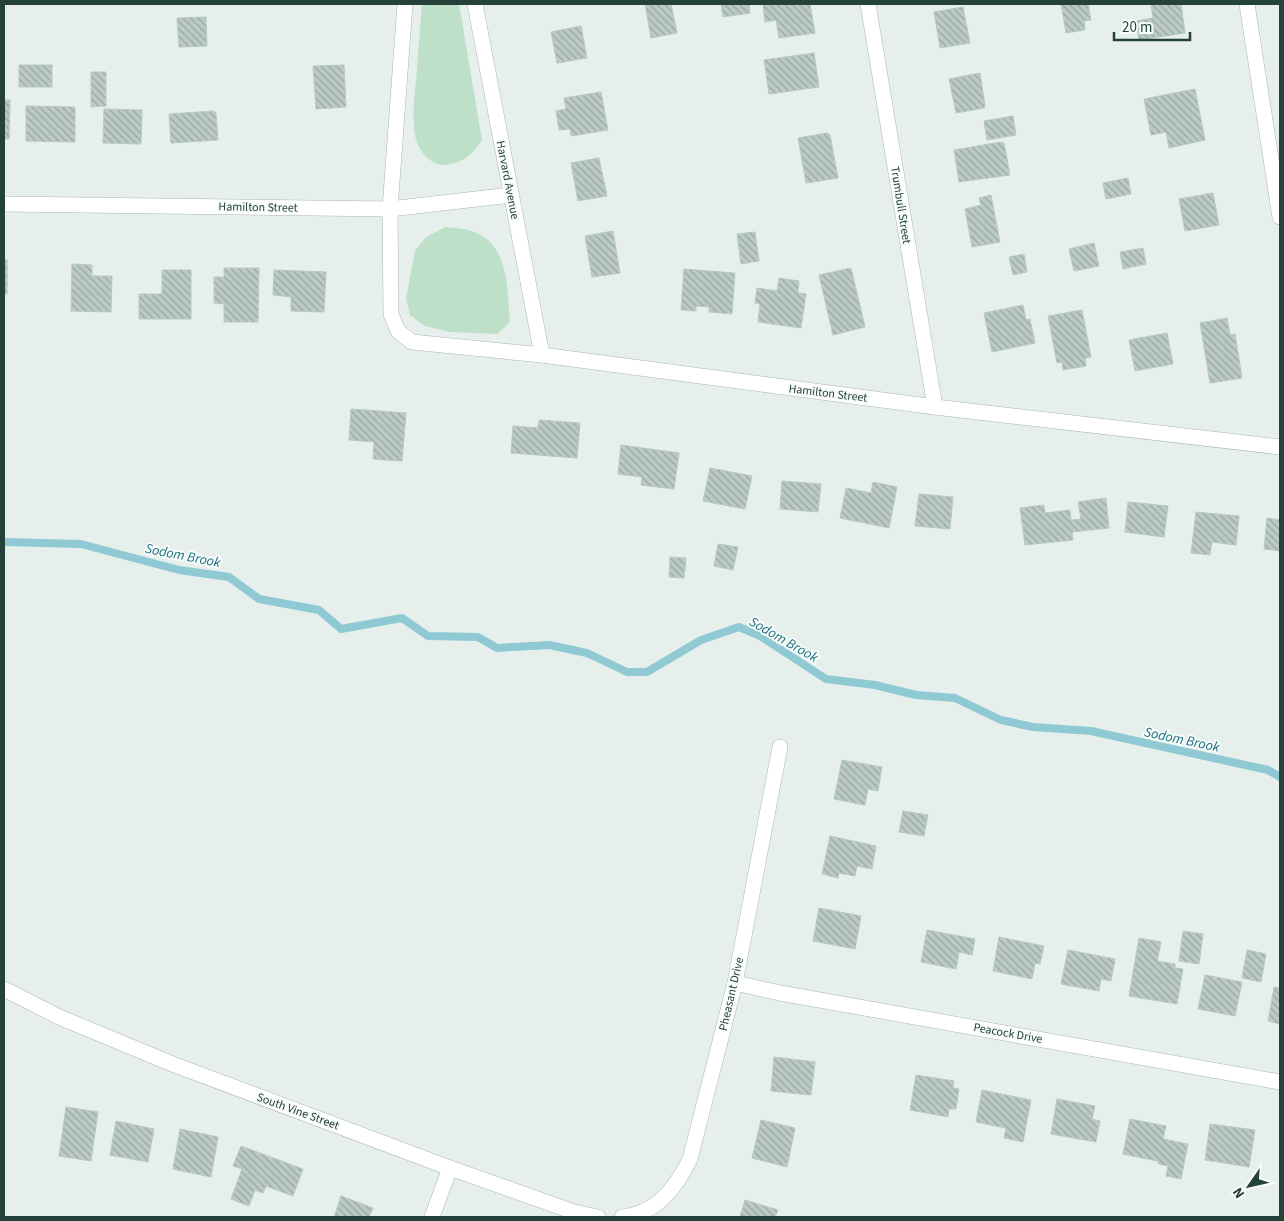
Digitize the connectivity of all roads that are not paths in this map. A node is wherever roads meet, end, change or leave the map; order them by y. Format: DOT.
graph roads {
  1 [pos="405,4"];
  2 [pos="475,4"];
  3 [pos="868,4"];
  4 [pos="1246,4"];
  5 [pos="511,195"];
  6 [pos="4,204"];
  7 [pos="390,209"];
  8 [pos="1280,217"];
  9 [pos="542,355"];
  10 [pos="935,407"];
  11 [pos="1280,447"];
  12 [pos="780,747"];
  13 [pos="735,982"];
  14 [pos="4,989"];
  15 [pos="1280,1082"];
  16 [pos="450,1168"];
  17 [pos="432,1217"];
  18 [pos="598,1217"];
  19 [pos="629,1217"];
  1 -- 7 [label="street"];
  2 -- 5 [label="street, Harvard Avenue"];
  3 -- 10 [label="street, Trumbull Street"];
  4 -- 8 [label="street"];
  5 -- 7 [label="street, Hamilton Street"];
  5 -- 9 [label="street, Harvard Avenue"];
  6 -- 7 [label="street, Hamilton Street"];
  7 -- 9 [label="street, Hamilton Street"];
  9 -- 10 [label="street, Hamilton Street"];
  10 -- 11 [label="street, Hamilton Street"];
  12 -- 13 [label="street, Pheasant Drive"];
  13 -- 15 [label="street, Peacock Drive"];
  13 -- 19 [label="street, Pheasant Drive"];
  14 -- 16 [label="street, South Vine Street"];
  16 -- 17 [label="street"];
  16 -- 18 [label="street, South Vine Street"];
}
